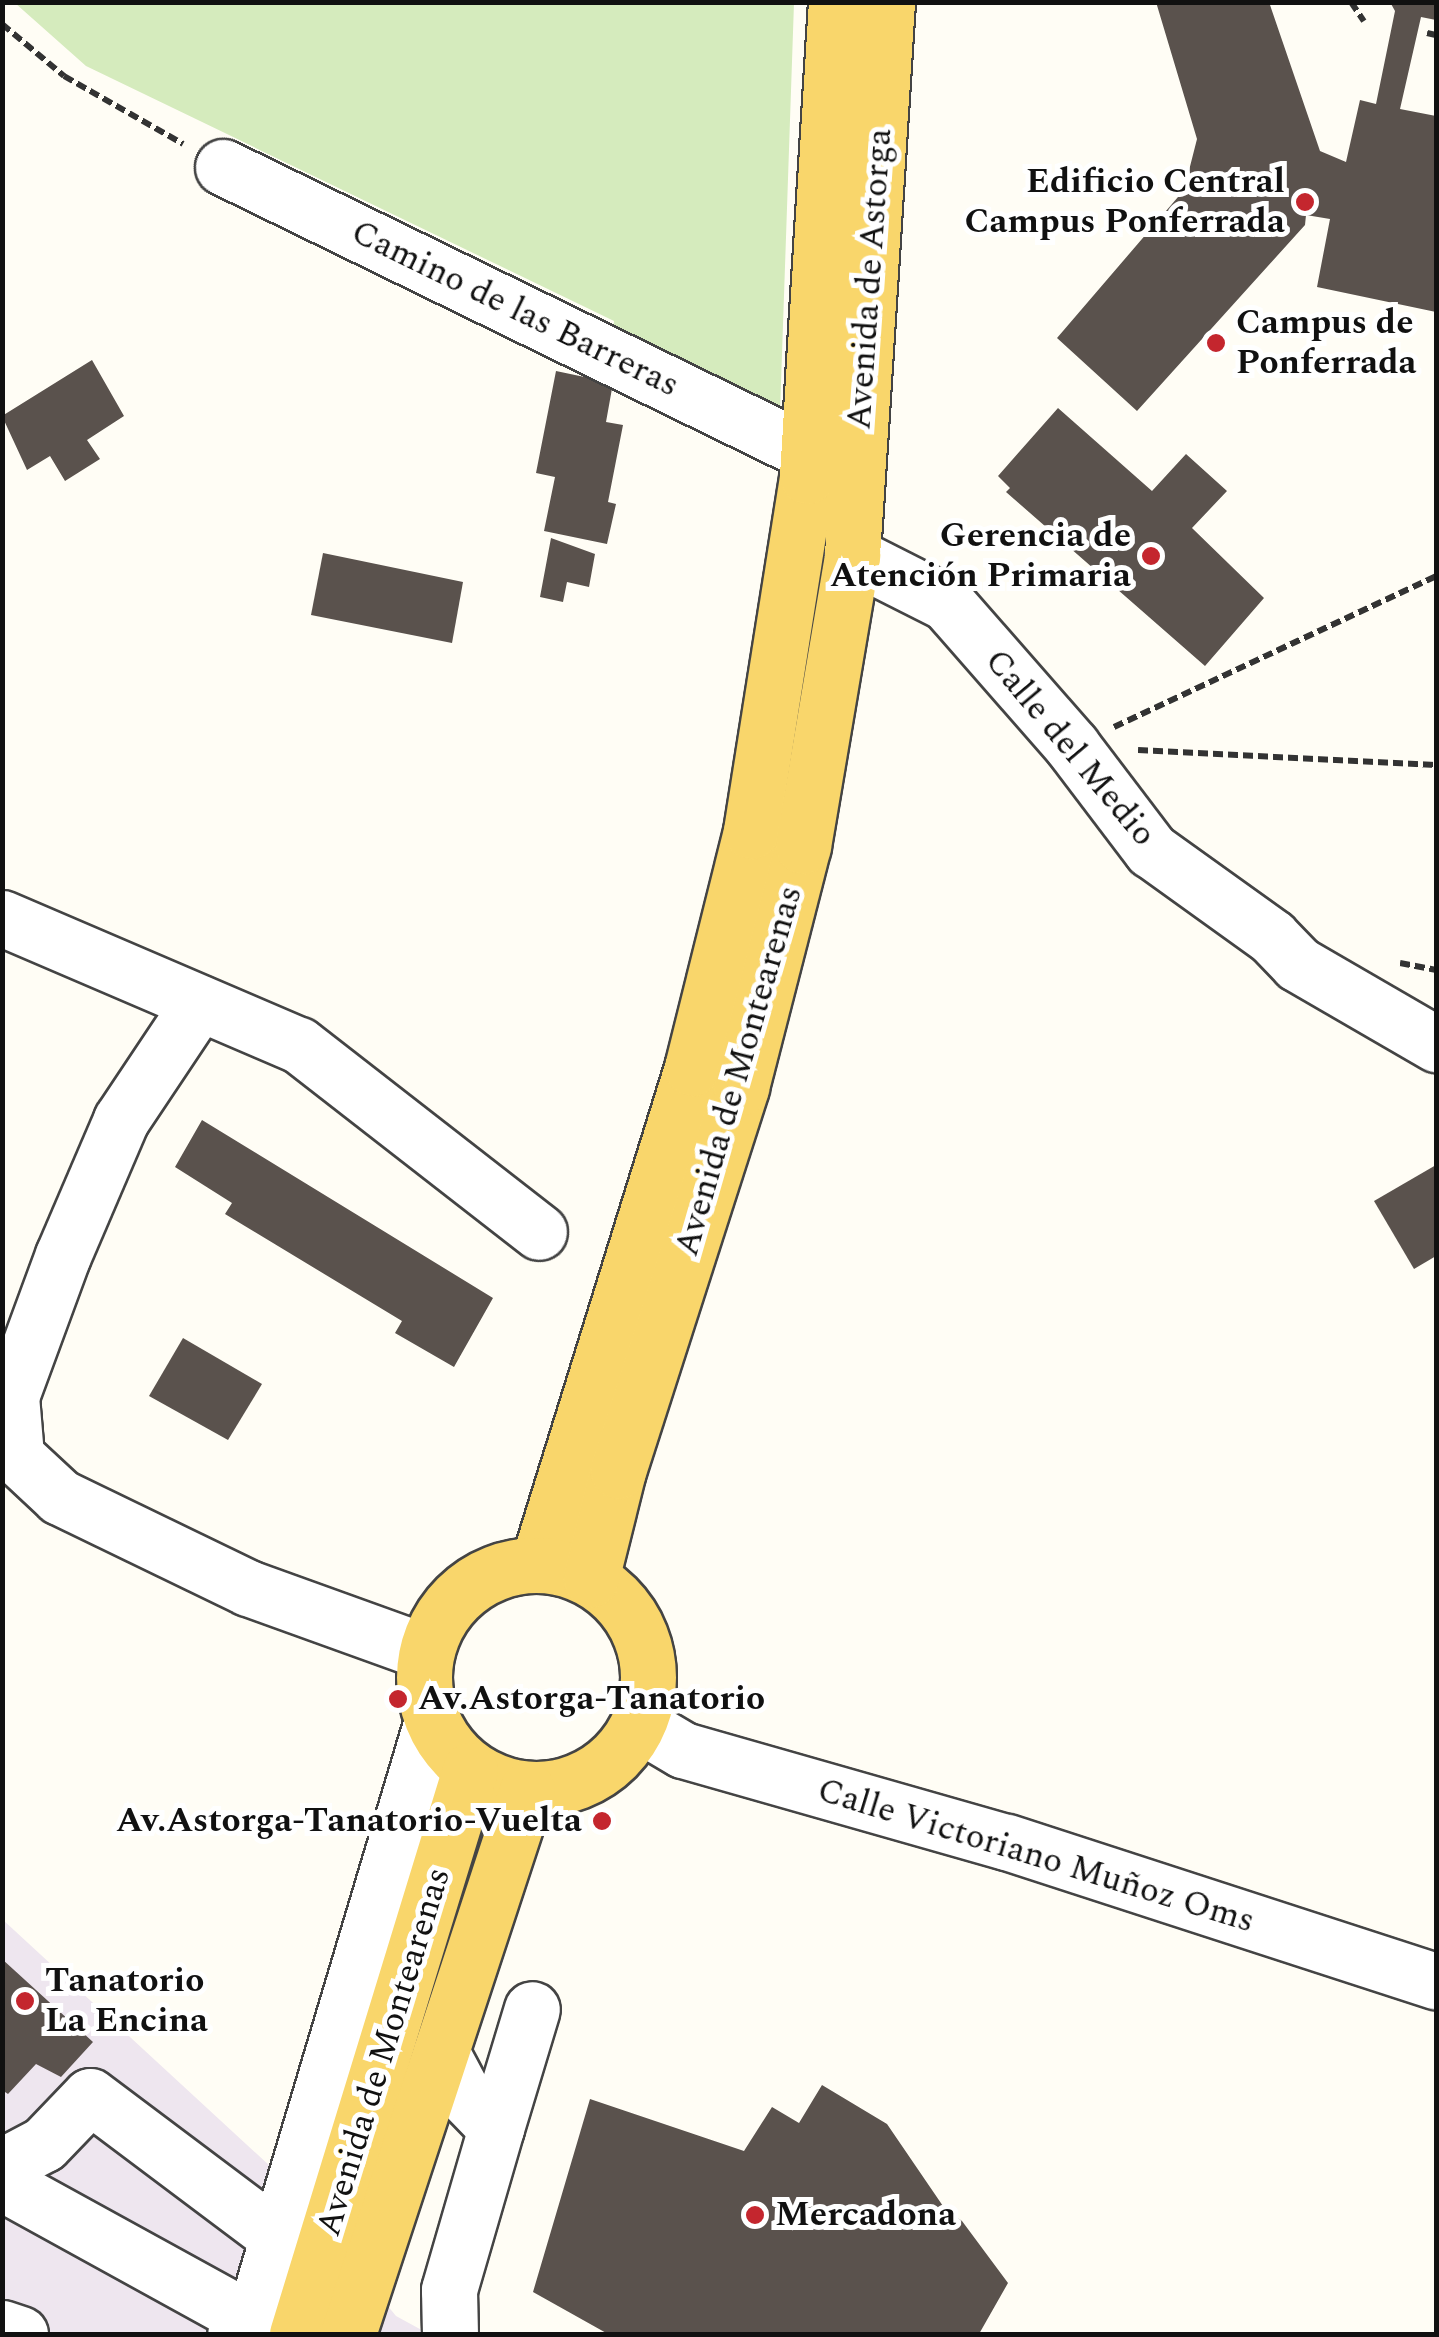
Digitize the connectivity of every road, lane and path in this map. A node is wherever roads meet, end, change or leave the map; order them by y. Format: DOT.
graph roads {
  1 [pos="836,2"];
  2 [pos="887,2"];
  3 [pos="1351,2"];
  4 [pos="1364,21"];
  5 [pos="2,24"];
  6 [pos="1427,33"];
  7 [pos="1436,35"];
  8 [pos="223,166"];
  9 [pos="806,452"];
  10 [pos="798,549"];
  11 [pos="852,555"];
  12 [pos="1436,576"];
  13 [pos="1072,746"];
  14 [pos="1436,765"];
  15 [pos="2,918"];
  16 [pos="199,1004"];
  17 [pos="1436,1044"];
  18 [pos="539,1232"];
  19 [pos="538,1564"];
  20 [pos="592,1579"];
  21 [pos="426,1652"];
  22 [pos="432,1721"];
  23 [pos="639,1724"];
  24 [pos="470,1770"];
  25 [pos="527,1790"];
  26 [pos="1436,1981"];
  27 [pos="532,2009"];
  28 [pos="441,2052"];
  29 [pos="496,2128"];
  30 [pos="2,2166"];
  31 [pos="2,2183"];
  32 [pos="279,2238"];
  33 [pos="450,2312"];
  34 [pos="2,2328"];
  35 [pos="259,2331"];
  36 [pos="20,2334"];
  37 [pos="348,2334"];
  38 [pos="418,2334"];
  1 -- 9 [label="main road, Avenida de Astorga"];
  2 -- 11 [label="main road, Avenida de Astorga"];
  3 -- 4 [label="path"];
  5 -- 8 [label="path"];
  6 -- 7 [label="path"];
  8 -- 9 [label="street, Camino de las Barreras"];
  9 -- 10 [label="main road, Avenida de Astorga"];
  10 -- 19 [label="main road, Avenida de Montearenas"];
  11 -- 13 [label="street, Calle del Medio"];
  11 -- 20 [label="main road, Avenida de Montearenas"];
  12 -- 13 [label="path"];
  13 -- 14 [label="path"];
  13 -- 17 [label="street, Calle del Medio"];
  15 -- 16 [label="street"];
  16 -- 18 [label="street"];
  16 -- 21 [label="street"];
  19 -- 20 [label="main road"];
  19 -- 21 [label="main road"];
  20 -- 23 [label="main road"];
  21 -- 22 [label="main road"];
  22 -- 24 [label="main road"];
  22 -- 32 [label="street"];
  23 -- 25 [label="main road"];
  23 -- 26 [label="street, Calle Victoriano Muñoz Oms"];
  24 -- 25 [label="main road"];
  24 -- 35 [label="main road, Avenida de Montearenas"];
  25 -- 28 [label="main road, Avenida de Montearenas"];
  27 -- 29 [label="street"];
  28 -- 29 [label="street"];
  28 -- 37 [label="main road, Avenida de Montearenas"];
  29 -- 33 [label="street"];
  30 -- 32 [label="street"];
  31 -- 35 [label="street"];
  32 -- 35 [label="street"];
  33 -- 38 [label="street"];
  34 -- 36 [label="street"];
}
